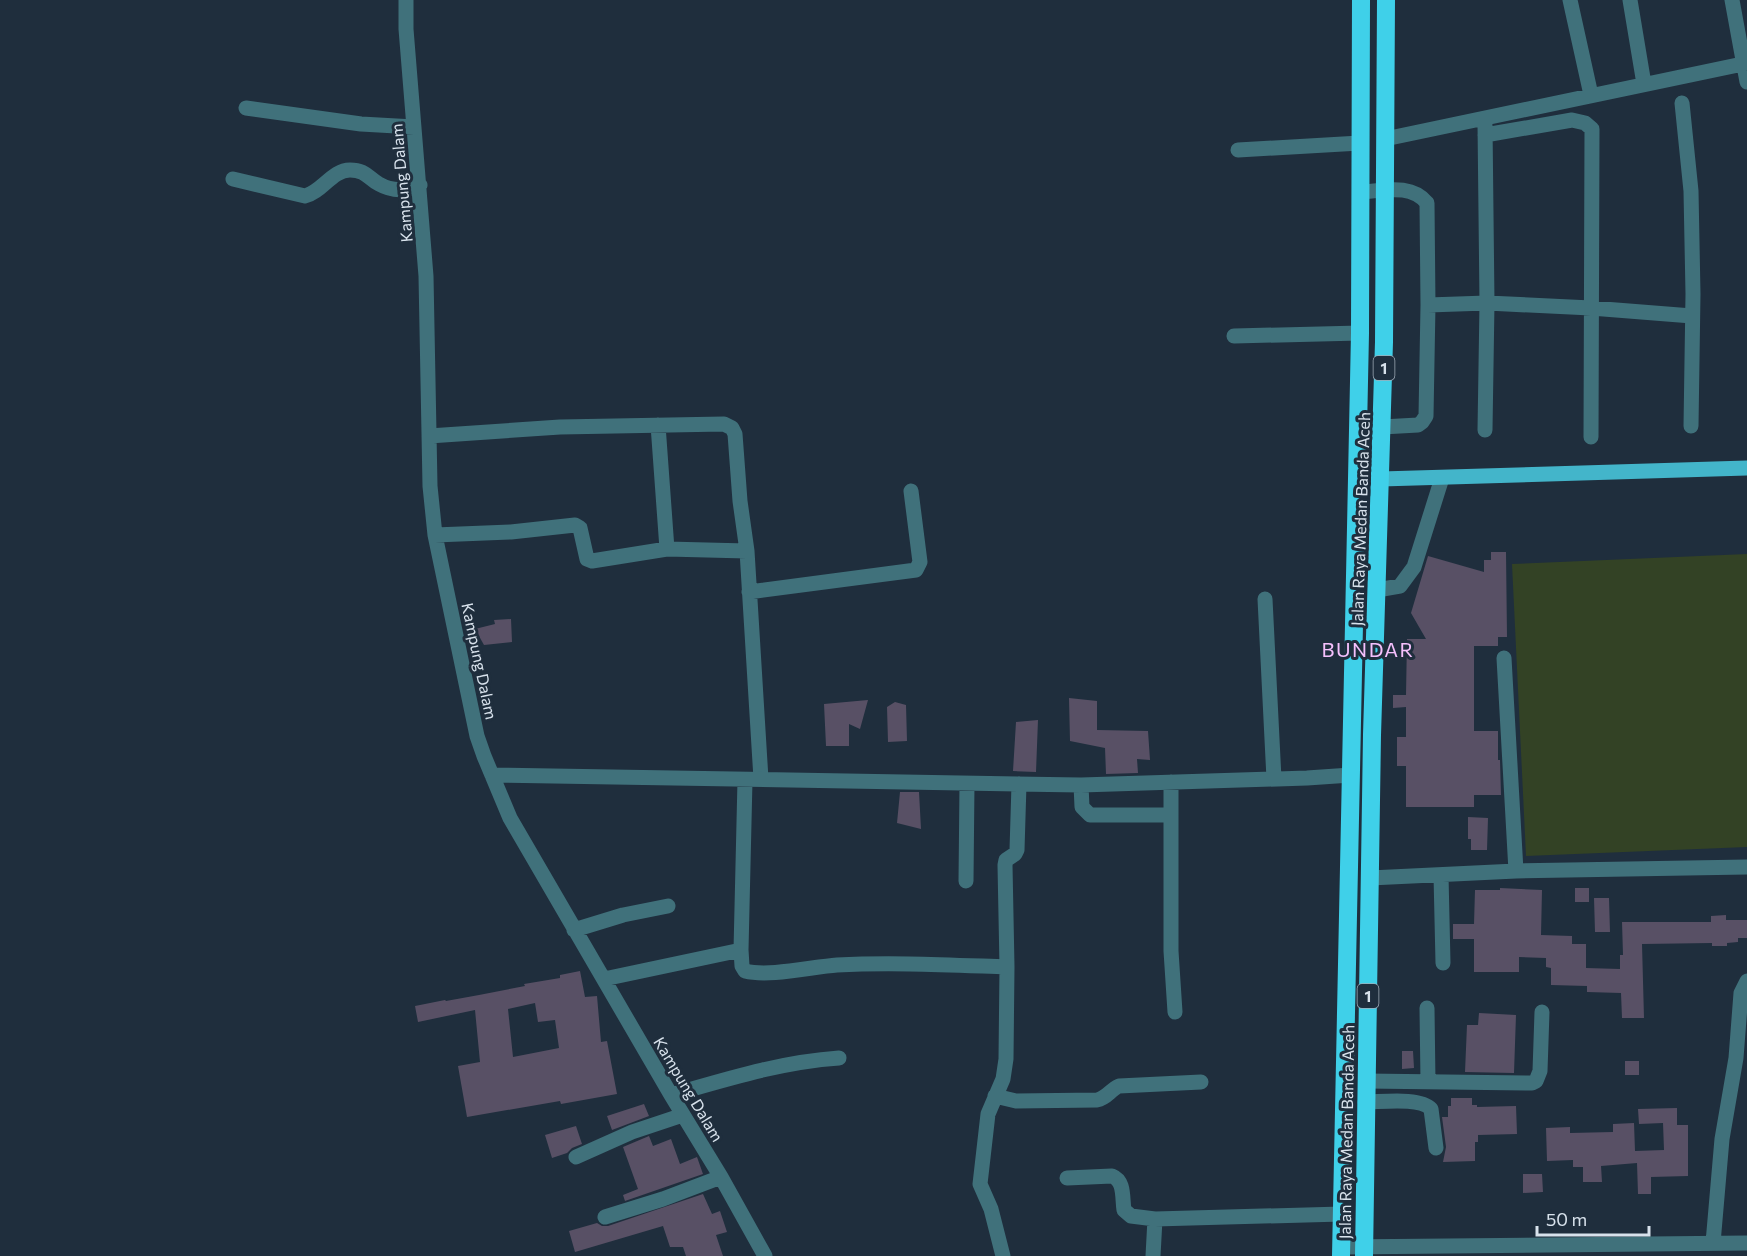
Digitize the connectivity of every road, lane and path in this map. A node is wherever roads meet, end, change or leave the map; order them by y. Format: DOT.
graph roads {
  1 [pos="406,0"];
  2 [pos="1361,0"];
  3 [pos="1386,0"];
  4 [pos="1570,0"];
  5 [pos="1630,0"];
  6 [pos="1732,0"];
  7 [pos="1745,64"];
  8 [pos="1747,82"];
  9 [pos="1644,84"];
  10 [pos="1591,95"];
  11 [pos="1682,103"];
  12 [pos="246,108"];
  13 [pos="1484,118"];
  14 [pos="414,128"];
  15 [pos="1485,135"];
  16 [pos="1384,140"];
  17 [pos="1360,143"];
  18 [pos="1238,150"];
  19 [pos="233,178"];
  20 [pos="420,185"];
  21 [pos="1384,190"];
  22 [pos="1360,192"];
  23 [pos="1487,303"];
  24 [pos="1428,305"];
  25 [pos="1591,308"];
  26 [pos="1692,316"];
  27 [pos="1360,333"];
  28 [pos="1234,336"];
  29 [pos="658,425"];
  30 [pos="1691,426"];
  31 [pos="1382,427"];
  32 [pos="1485,430"];
  33 [pos="429,436"];
  34 [pos="1591,437"];
  35 [pos="1747,468"];
  36 [pos="1442,478"];
  37 [pos="1381,479"];
  38 [pos="911,490"];
  39 [pos="435,535"];
  40 [pos="667,549"];
  41 [pos="747,551"];
  42 [pos="1356,590"];
  43 [pos="1377,590"];
  44 [pos="748,592"];
  45 [pos="1265,599"];
  46 [pos="1504,658"];
  47 [pos="1351,774"];
  48 [pos="492,776"];
  49 [pos="761,779"];
  50 [pos="1274,779"];
  51 [pos="745,780"];
  52 [pos="1171,782"];
  53 [pos="967,784"];
  54 [pos="1019,784"];
  55 [pos="1082,785"];
  56 [pos="1171,815"];
  57 [pos="1747,867"];
  58 [pos="1516,871"];
  59 [pos="1441,875"];
  60 [pos="1370,878"];
  61 [pos="966,881"];
  62 [pos="668,906"];
  63 [pos="574,930"];
  64 [pos="741,950"];
  65 [pos="1443,963"];
  66 [pos="1007,967"];
  67 [pos="604,979"];
  68 [pos="1747,981"];
  69 [pos="1427,1008"];
  70 [pos="1175,1012"];
  71 [pos="1542,1012"];
  72 [pos="839,1058"];
  73 [pos="1366,1081"];
  74 [pos="1201,1082"];
  75 [pos="1428,1082"];
  76 [pos="671,1095"];
  77 [pos="995,1096"];
  78 [pos="1365,1102"];
  79 [pos="683,1115"];
  80 [pos="1436,1148"];
  81 [pos="576,1157"];
  82 [pos="721,1177"];
  83 [pos="1067,1178"];
  84 [pos="1342,1214"];
  85 [pos="605,1217"];
  86 [pos="1155,1219"];
  87 [pos="1713,1243"];
  88 [pos="1747,1243"];
  89 [pos="1341,1251"];
  90 [pos="1364,1251"];
  91 [pos="1507,1251"];
  92 [pos="765,1256"];
  93 [pos="1003,1256"];
  94 [pos="1153,1256"];
  1 -- 14 [label="street, Kampung Dalam"];
  2 -- 17 [label="highway, Jalan Raya Medan Banda Aceh / 1"];
  3 -- 16 [label="highway, Jalan Raya Medan Banda Aceh / 1"];
  4 -- 10 [label="street"];
  5 -- 9 [label="street"];
  6 -- 7 [label="street"];
  7 -- 8 [label="street"];
  7 -- 9 [label="street"];
  9 -- 10 [label="street"];
  10 -- 13 [label="street"];
  11 -- 26 [label="street"];
  12 -- 14 [label="street"];
  13 -- 15 [label="street"];
  13 -- 16 [label="street"];
  14 -- 20 [label="street, Kampung Dalam"];
  15 -- 23 [label="street"];
  15 -- 25 [label="street"];
  16 -- 21 [label="highway, Jalan Raya Medan Banda Aceh / 1"];
  17 -- 18 [label="street"];
  17 -- 22 [label="highway, Jalan Raya Medan Banda Aceh / 1"];
  19 -- 20 [label="street"];
  20 -- 33 [label="street, Kampung Dalam"];
  21 -- 22 [label="street"];
  21 -- 24 [label="street"];
  21 -- 31 [label="highway, Jalan Raya Medan Banda Aceh / 1"];
  22 -- 27 [label="highway, Jalan Raya Medan Banda Aceh / 1"];
  23 -- 24 [label="street"];
  23 -- 25 [label="street"];
  23 -- 32 [label="street"];
  24 -- 31 [label="street"];
  25 -- 26 [label="street"];
  25 -- 34 [label="street"];
  26 -- 30 [label="street"];
  27 -- 28 [label="street"];
  27 -- 42 [label="highway, Jalan Raya Medan Banda Aceh / 1"];
  29 -- 33 [label="street"];
  29 -- 40 [label="street"];
  29 -- 41 [label="street"];
  31 -- 37 [label="highway, Jalan Raya Medan Banda Aceh / 1"];
  33 -- 39 [label="street, Kampung Dalam"];
  35 -- 36 [label="main road"];
  36 -- 37 [label="main road"];
  36 -- 43 [label="street"];
  37 -- 43 [label="highway, Jalan Raya Medan Banda Aceh / 1"];
  38 -- 44 [label="street"];
  39 -- 40 [label="street"];
  39 -- 48 [label="street, Kampung Dalam"];
  40 -- 41 [label="street"];
  41 -- 44 [label="street"];
  42 -- 43 [label="highway"];
  42 -- 47 [label="highway, Jalan Raya Medan Banda Aceh / 1"];
  43 -- 60 [label="highway, Jalan Raya Medan Banda Aceh / 1"];
  44 -- 49 [label="street"];
  45 -- 50 [label="street"];
  46 -- 58 [label="street"];
  47 -- 50 [label="street"];
  47 -- 84 [label="highway, Jalan Raya Medan Banda Aceh / 1"];
  48 -- 51 [label="street"];
  48 -- 63 [label="street, Kampung Dalam"];
  49 -- 51 [label="street"];
  49 -- 53 [label="street"];
  50 -- 52 [label="street"];
  51 -- 64 [label="street"];
  52 -- 55 [label="street"];
  52 -- 56 [label="street"];
  53 -- 54 [label="street"];
  53 -- 61 [label="street"];
  54 -- 55 [label="street"];
  54 -- 66 [label="street"];
  55 -- 56 [label="street"];
  56 -- 70 [label="street"];
  57 -- 58 [label="street"];
  58 -- 59 [label="street"];
  59 -- 60 [label="street"];
  59 -- 65 [label="street"];
  60 -- 73 [label="highway, Jalan Raya Medan Banda Aceh / 1"];
  62 -- 63 [label="street"];
  63 -- 67 [label="street, Kampung Dalam"];
  64 -- 66 [label="street"];
  64 -- 67 [label="street"];
  66 -- 77 [label="street"];
  67 -- 76 [label="street, Kampung Dalam"];
  68 -- 87 [label="street"];
  69 -- 75 [label="street"];
  71 -- 75 [label="street"];
  72 -- 76 [label="street"];
  73 -- 75 [label="street"];
  73 -- 78 [label="highway, Jalan Raya Medan Banda Aceh / 1"];
  74 -- 77 [label="street"];
  76 -- 79 [label="street, Kampung Dalam"];
  77 -- 93 [label="street"];
  78 -- 80 [label="street"];
  78 -- 90 [label="highway, Jalan Raya Medan Banda Aceh / 1"];
  79 -- 81 [label="street"];
  79 -- 82 [label="street, Kampung Dalam"];
  82 -- 85 [label="street"];
  82 -- 92 [label="street, Kampung Dalam"];
  83 -- 86 [label="street"];
  84 -- 86 [label="street"];
  84 -- 89 [label="highway, Jalan Raya Medan Banda Aceh / 1"];
  86 -- 94 [label="street"];
  87 -- 88 [label="street"];
  87 -- 91 [label="street"];
  89 -- 90 [label="street"];
  90 -- 91 [label="street"];
}
